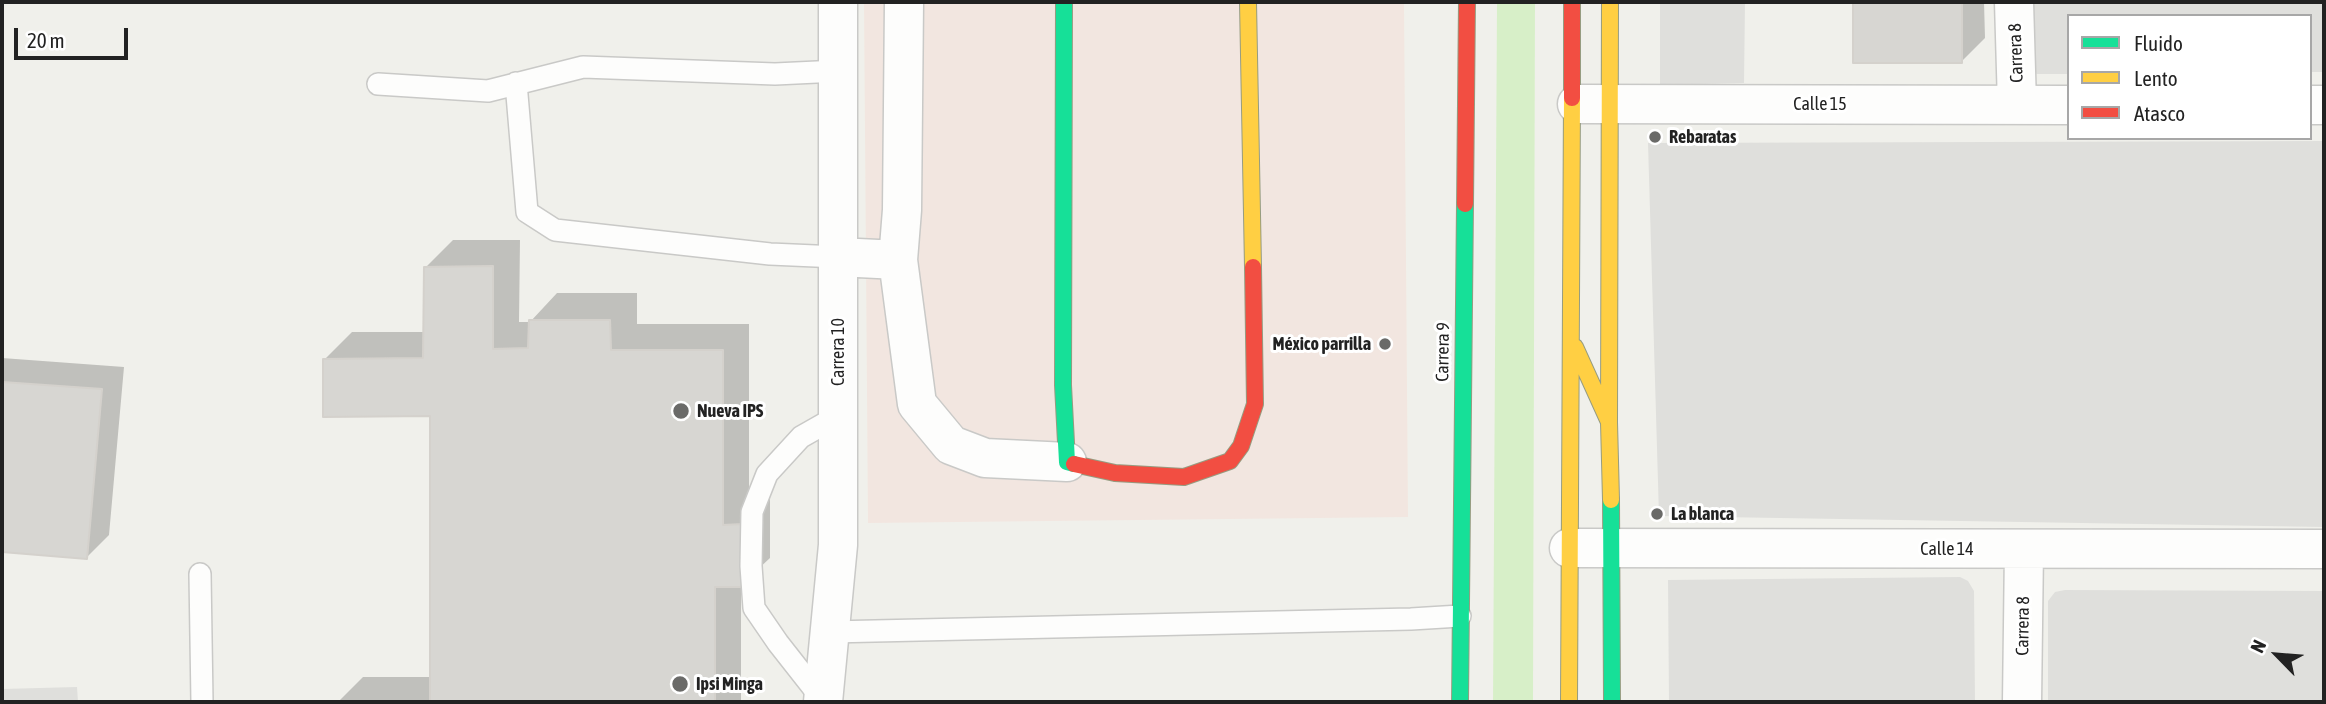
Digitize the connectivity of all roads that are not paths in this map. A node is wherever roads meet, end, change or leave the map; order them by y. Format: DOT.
graph roads {
  1 [pos="838,2"];
  2 [pos="904,2"];
  3 [pos="1064,2"];
  4 [pos="1248,2"];
  5 [pos="1467,2"];
  6 [pos="1572,2"];
  7 [pos="1610,2"];
  8 [pos="2014,2"];
  9 [pos="838,71"];
  10 [pos="516,83"];
  11 [pos="378,84"];
  12 [pos="1571,104"];
  13 [pos="1609,104"];
  14 [pos="2017,105"];
  15 [pos="2067,105"];
  16 [pos="838,257"];
  17 [pos="898,260"];
  18 [pos="1570,336"];
  19 [pos="838,416"];
  20 [pos="1609,422"];
  21 [pos="1067,462"];
  22 [pos="1613,547"];
  23 [pos="1569,548"];
  24 [pos="2024,549"];
  25 [pos="2324,549"];
  26 [pos="200,574"];
  27 [pos="1460,617"];
  28 [pos="830,632"];
  29 [pos="823,701"];
  30 [pos="202,702"];
  31 [pos="1460,702"];
  32 [pos="1569,702"];
  33 [pos="1612,702"];
  34 [pos="2022,702"];
  1 -- 9 [label="street, Carrera 10"];
  2 -- 17 [label="street"];
  3 -- 21 [label="street"];
  4 -- 21 [label="street"];
  5 -- 27 [label="street, Carrera 9"];
  6 -- 12 [label="street"];
  7 -- 13 [label="street"];
  8 -- 14 [label="street, Carrera 8"];
  9 -- 10 [label="lane"];
  9 -- 16 [label="street, Carrera 10"];
  10 -- 11 [label="lane"];
  10 -- 16 [label="lane"];
  12 -- 13 [label="street, Calle 15"];
  12 -- 18 [label="street"];
  13 -- 14 [label="street, Calle 15"];
  13 -- 20 [label="street"];
  14 -- 15 [label="street, Calle 15"];
  16 -- 17 [label="street"];
  16 -- 19 [label="street, Carrera 10"];
  17 -- 21 [label="street"];
  18 -- 20 [label="street"];
  18 -- 23 [label="street"];
  19 -- 28 [label="street, Carrera 10"];
  19 -- 29 [label="lane"];
  20 -- 22 [label="street"];
  22 -- 23 [label="street, Calle 14"];
  22 -- 24 [label="street, Calle 14"];
  22 -- 33 [label="street"];
  23 -- 32 [label="street"];
  24 -- 25 [label="street, Calle 14"];
  24 -- 34 [label="street, Carrera 8"];
  26 -- 30 [label="lane"];
  27 -- 28 [label="lane"];
  27 -- 31 [label="street, Carrera 9"];
  28 -- 29 [label="street, Carrera 10"];
}
